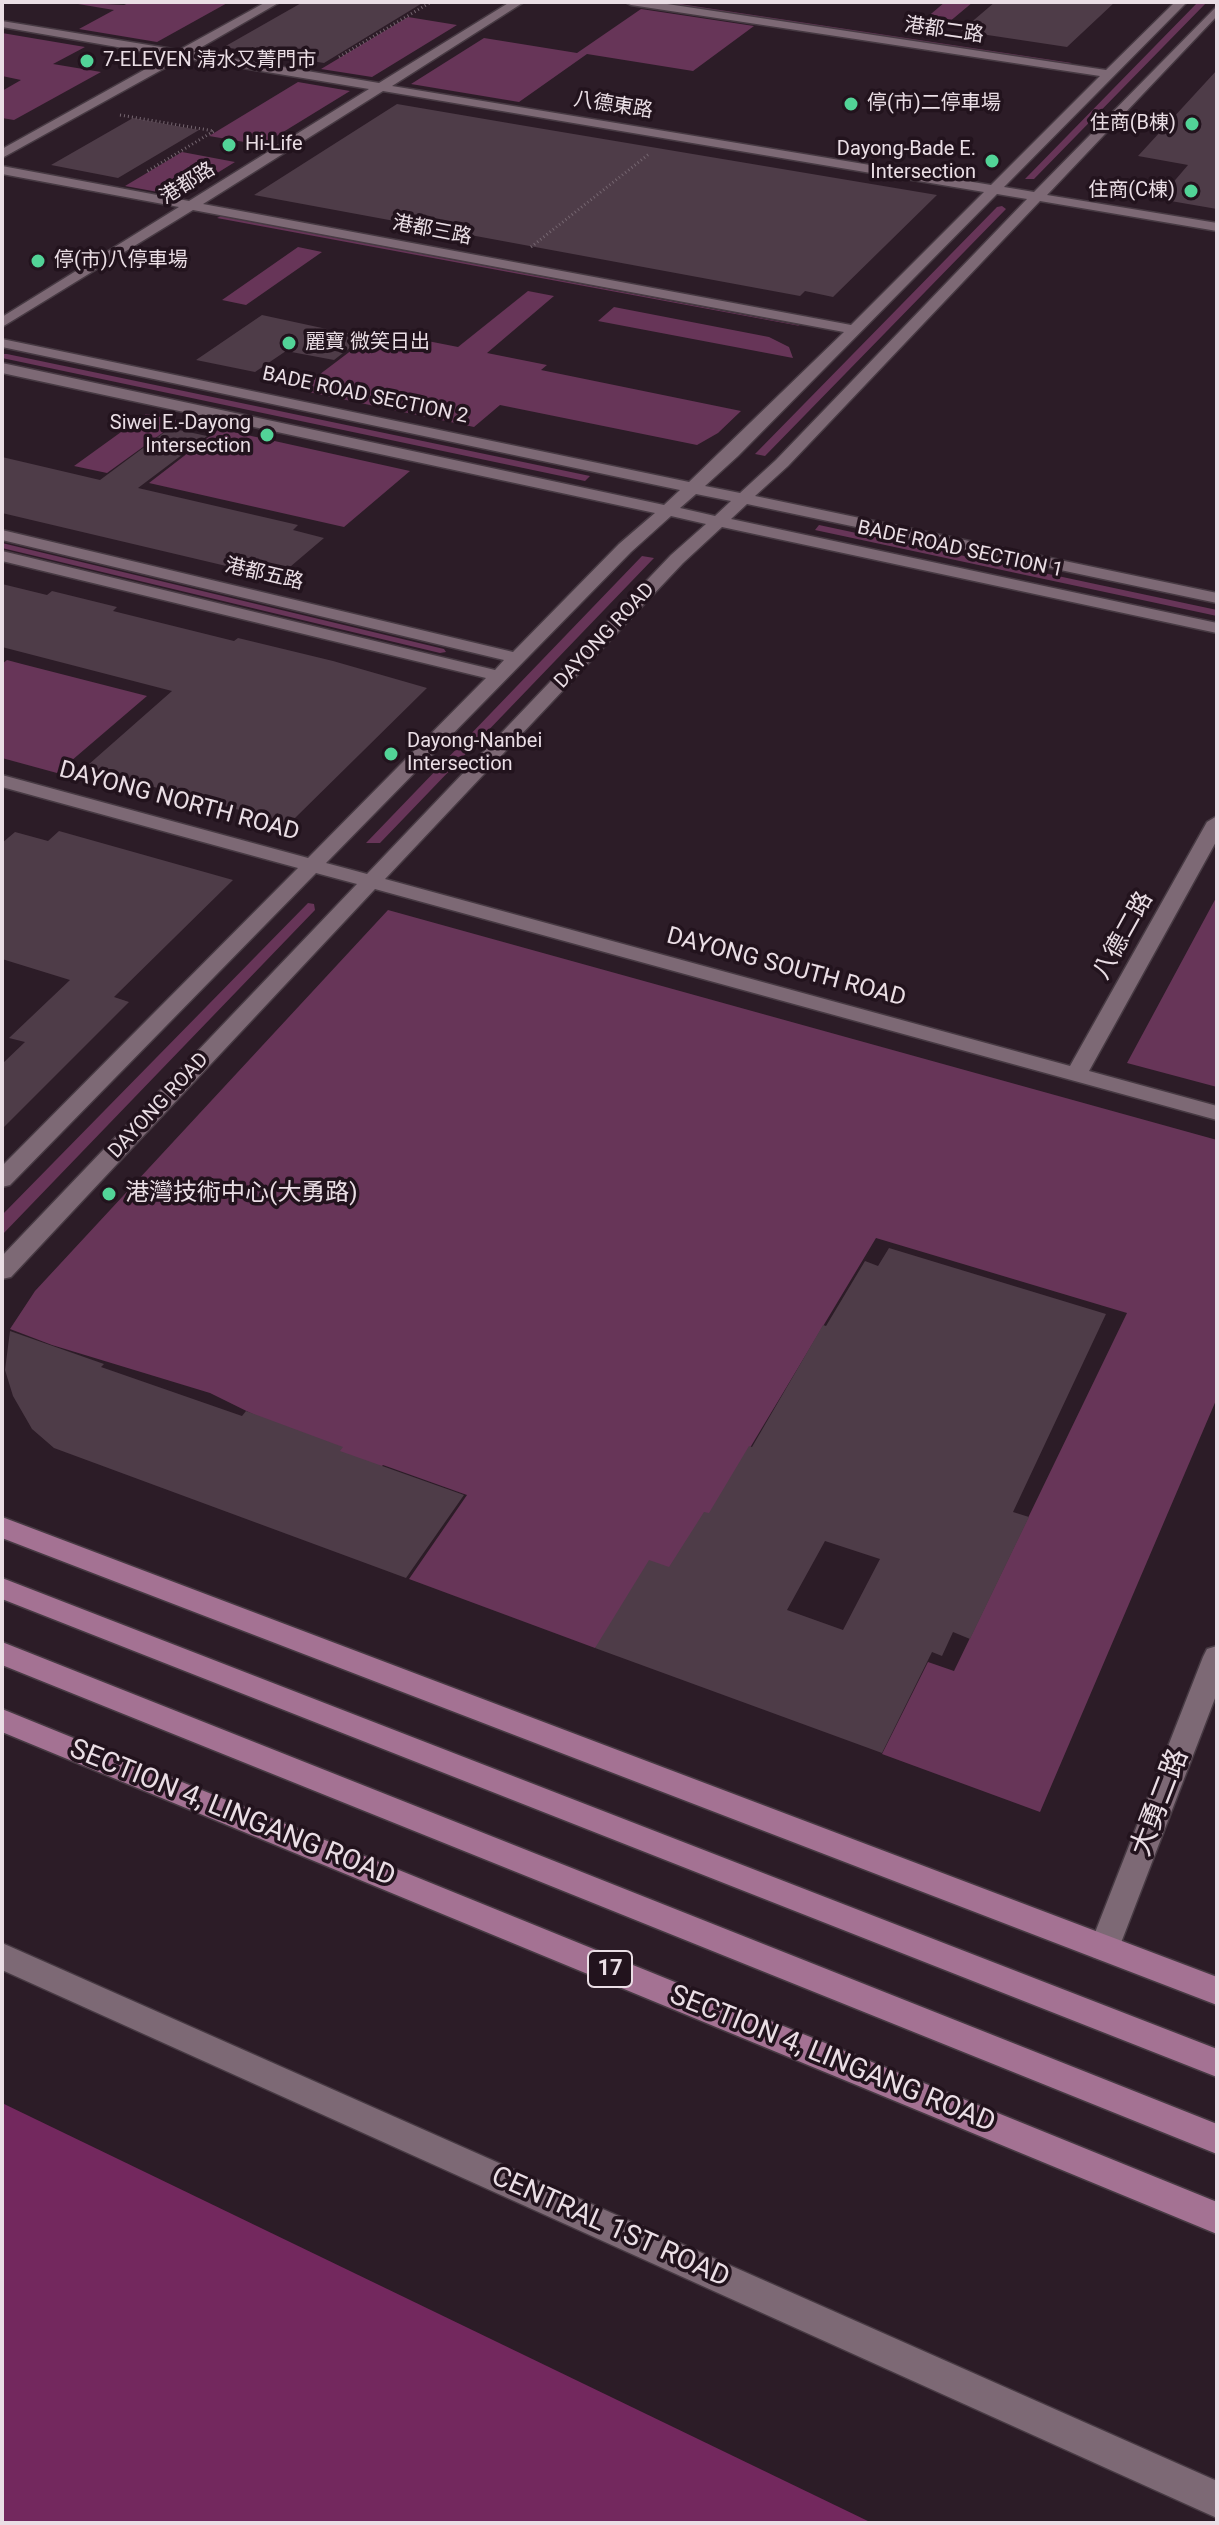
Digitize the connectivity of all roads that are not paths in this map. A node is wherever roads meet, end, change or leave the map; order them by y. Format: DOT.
graph roads {
  1 [pos="246,2"];
  2 [pos="274,2"];
  3 [pos="518,2"];
  4 [pos="631,2"];
  5 [pos="689,2"];
  6 [pos="1181,2"];
  7 [pos="233,9"];
  8 [pos="1217,9"];
  9 [pos="2,24"];
  10 [pos="182,37"];
  11 [pos="158,50"];
  12 [pos="180,54"];
  13 [pos="1113,70"];
  14 [pos="120,72"];
  15 [pos="380,87"];
  16 [pos="2,154"];
  17 [pos="2,170"];
  18 [pos="2,183"];
  19 [pos="994,190"];
  20 [pos="1037,197"];
  21 [pos="191,206"];
  22 [pos="175,216"];
  23 [pos="1217,227"];
  24 [pos="2,323"];
  25 [pos="854,330"];
  26 [pos="843,342"];
  27 [pos="2,343"];
  28 [pos="2,368"];
  29 [pos="693,488"];
  30 [pos="718,493"];
  31 [pos="744,498"];
  32 [pos="668,510"];
  33 [pos="719,521"];
  34 [pos="2,535"];
  35 [pos="2,556"];
  36 [pos="1217,598"];
  37 [pos="1217,628"];
  38 [pos="516,658"];
  39 [pos="499,676"];
  40 [pos="2,781"];
  41 [pos="1217,822"];
  42 [pos="312,865"];
  43 [pos="342,873"];
  44 [pos="371,882"];
  45 [pos="1076,1075"];
  46 [pos="1217,1113"];
  47 [pos="2,1180"];
  48 [pos="2,1271"];
  49 [pos="2,1527"];
  50 [pos="2,1588"];
  51 [pos="2,1653"];
  52 [pos="1217,1657"];
  53 [pos="2,1720"];
  54 [pos="1104,1948"];
  55 [pos="2,1956"];
  56 [pos="1217,1991"];
  57 [pos="1217,2063"];
  58 [pos="1217,2139"];
  59 [pos="1217,2218"];
  60 [pos="1217,2500"];
  1 -- 7 [label="street"];
  2 -- 12 [label="street"];
  3 -- 15 [label="street, 港都路"];
  4 -- 13 [label="street, 港都二路"];
  5 -- 13 [label="street, 港都二路"];
  6 -- 13 [label="street, DAYONG ROAD"];
  8 -- 20 [label="street, DAYONG ROAD"];
  9 -- 11 [label="street, 八德東路"];
  10 -- 11 [label="street"];
  11 -- 12 [label="street, 八德東路"];
  11 -- 14 [label="street"];
  12 -- 15 [label="street, 八德東路"];
  12 -- 16 [label="street"];
  13 -- 19 [label="street, DAYONG ROAD"];
  15 -- 19 [label="street, 八德東路"];
  15 -- 21 [label="street, 港都路"];
  17 -- 21 [label="street, 港都三路"];
  18 -- 22 [label="street, 港都三路"];
  19 -- 20 [label="street, 八德東路"];
  19 -- 25 [label="street, DAYONG ROAD"];
  20 -- 23 [label="street, 八德東路"];
  20 -- 31 [label="street, DAYONG ROAD"];
  21 -- 22 [label="street, 港都路"];
  21 -- 25 [label="street, 港都三路"];
  22 -- 24 [label="street, 港都路"];
  22 -- 26 [label="street, 港都三路"];
  25 -- 26 [label="street, DAYONG ROAD"];
  26 -- 29 [label="street, DAYONG ROAD"];
  27 -- 29 [label="street, BADE ROAD SECTION 2"];
  28 -- 32 [label="street"];
  29 -- 30 [label="street, BADE ROAD SECTION 2"];
  29 -- 32 [label="street, DAYONG ROAD"];
  30 -- 31 [label="street, BADE ROAD SECTION 1"];
  31 -- 33 [label="street, DAYONG ROAD"];
  31 -- 36 [label="street, BADE ROAD SECTION 1"];
  32 -- 33 [label="street, BADE ROAD SECTION 1"];
  32 -- 38 [label="street, DAYONG ROAD"];
  33 -- 37 [label="street, BADE ROAD SECTION 1"];
  33 -- 44 [label="street, DAYONG ROAD"];
  34 -- 38 [label="street, 港都五路"];
  35 -- 39 [label="street, 港都五路"];
  38 -- 39 [label="street, DAYONG ROAD"];
  39 -- 42 [label="street, DAYONG ROAD"];
  40 -- 42 [label="street, DAYONG NORTH ROAD"];
  41 -- 45 [label="street, 八德二路"];
  42 -- 43 [label="street, DAYONG NORTH ROAD"];
  42 -- 47 [label="street, DAYONG ROAD"];
  43 -- 44 [label="street, DAYONG SOUTH ROAD"];
  44 -- 45 [label="street, DAYONG SOUTH ROAD"];
  44 -- 48 [label="street, DAYONG ROAD"];
  45 -- 46 [label="street, DAYONG SOUTH ROAD"];
  49 -- 54 [label="main road"];
  50 -- 57 [label="main road"];
  51 -- 58 [label="main road"];
  52 -- 54 [label="street, 大勇二路"];
  53 -- 59 [label="main road, SECTION 4, LINGANG ROAD / 17"];
  54 -- 56 [label="main road"];
  55 -- 60 [label="street, CENTRAL 1ST ROAD"];
}
